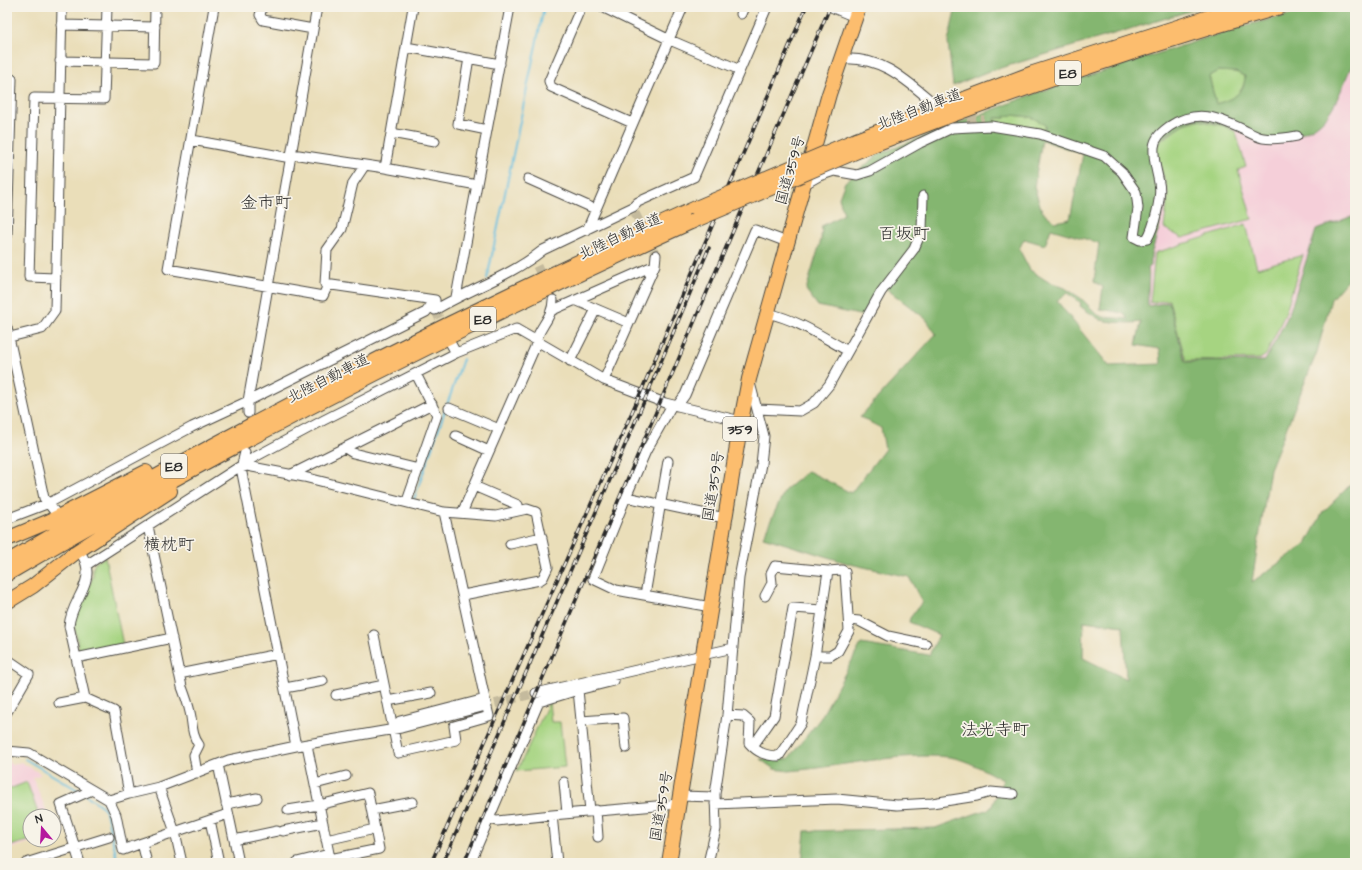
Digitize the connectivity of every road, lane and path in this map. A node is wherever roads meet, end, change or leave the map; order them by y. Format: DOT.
graph roads {
  1 [pos="62,7"];
  2 [pos="107,7"];
  3 [pos="155,7"];
  4 [pos="214,7"];
  5 [pos="262,7"];
  6 [pos="317,7"];
  7 [pos="413,7"];
  8 [pos="510,7"];
  9 [pos="581,7"];
  10 [pos="602,7"];
  11 [pos="768,7"];
  12 [pos="831,7"];
  13 [pos="1240,7"];
  14 [pos="1280,7"];
  15 [pos="682,8"];
  16 [pos="857,12"];
  17 [pos="61,25"];
  18 [pos="107,26"];
  19 [pos="155,27"];
  20 [pos="313,29"];
  21 [pos="670,40"];
  22 [pos="406,47"];
  23 [pos="469,58"];
  24 [pos="841,59"];
  25 [pos="60,61"];
  26 [pos="106,63"];
  27 [pos="500,64"];
  28 [pos="740,70"];
  29 [pos="12,79"];
  30 [pos="60,98"];
  31 [pos="930,100"];
  32 [pos="632,123"];
  33 [pos="487,130"];
  34 [pos="391,133"];
  35 [pos="1296,136"];
  36 [pos="192,140"];
  37 [pos="435,141"];
  38 [pos="858,145"];
  39 [pos="8,152"];
  40 [pos="292,156"];
  41 [pos="365,165"];
  42 [pos="385,168"];
  43 [pos="528,179"];
  44 [pos="805,184"];
  45 [pos="477,185"];
  46 [pos="923,196"];
  47 [pos="595,210"];
  48 [pos="587,230"];
  49 [pos="7,236"];
  50 [pos="787,242"];
  51 [pos="656,255"];
  52 [pos="655,265"];
  53 [pos="56,278"];
  54 [pos="328,285"];
  55 [pos="268,287"];
  56 [pos="456,297"];
  57 [pos="435,300"];
  58 [pos="553,300"];
  59 [pos="575,300"];
  60 [pos="596,309"];
  61 [pos="553,310"];
  62 [pos="767,313"];
  63 [pos="629,322"];
  64 [pos="8,333"];
  65 [pos="535,341"];
  66 [pos="451,344"];
  67 [pos="848,352"];
  68 [pos="456,353"];
  69 [pos="570,361"];
  70 [pos="416,374"];
  71 [pos="344,376"];
  72 [pos="749,379"];
  73 [pos="604,380"];
  74 [pos="248,401"];
  75 [pos="432,404"];
  76 [pos="674,406"];
  77 [pos="449,408"];
  78 [pos="758,409"];
  79 [pos="248,413"];
  80 [pos="741,421"];
  81 [pos="279,423"];
  82 [pos="499,429"];
  83 [pos="456,436"];
  84 [pos="345,448"];
  85 [pos="489,451"];
  86 [pos="245,452"];
  87 [pos="668,461"];
  88 [pos="240,468"];
  89 [pos="419,469"];
  90 [pos="289,475"];
  91 [pos="474,486"];
  92 [pos="626,497"];
  93 [pos="407,501"];
  94 [pos="49,503"];
  95 [pos="661,504"];
  96 [pos="518,505"];
  97 [pos="55,512"];
  98 [pos="444,512"];
  99 [pos="462,514"];
  100 [pos="726,518"];
  101 [pos="7,519"];
  102 [pos="148,526"];
  103 [pos="542,537"];
  104 [pos="7,539"];
  105 [pos="510,544"];
  106 [pos="82,555"];
  107 [pos="7,562"];
  108 [pos="88,564"];
  109 [pos="828,571"];
  110 [pos="7,574"];
  111 [pos="645,595"];
  112 [pos="463,596"];
  113 [pos="765,596"];
  114 [pos="7,602"];
  115 [pos="711,608"];
  116 [pos="822,610"];
  117 [pos="849,620"];
  118 [pos="374,635"];
  119 [pos="172,638"];
  120 [pos="926,644"];
  121 [pos="733,648"];
  122 [pos="703,653"];
  123 [pos="278,654"];
  124 [pos="814,656"];
  125 [pos="76,658"];
  126 [pos="7,659"];
  127 [pos="628,671"];
  128 [pos="179,674"];
  129 [pos="323,681"];
  130 [pos="384,685"];
  131 [pos="285,688"];
  132 [pos="578,690"];
  133 [pos="431,693"];
  134 [pos="536,693"];
  135 [pos="336,695"];
  136 [pos="85,698"];
  137 [pos="387,701"];
  138 [pos="59,703"];
  139 [pos="483,703"];
  140 [pos="7,712"];
  141 [pos="727,715"];
  142 [pos="581,721"];
  143 [pos="397,729"];
  144 [pos="307,745"];
  145 [pos="296,746"];
  146 [pos="752,746"];
  147 [pos="626,748"];
  148 [pos="7,751"];
  149 [pos="216,766"];
  150 [pos="197,773"];
  151 [pos="346,776"];
  152 [pos="564,782"];
  153 [pos="315,784"];
  154 [pos="159,787"];
  155 [pos="86,793"];
  156 [pos="129,794"];
  157 [pos="1013,794"];
  158 [pos="257,798"];
  159 [pos="109,800"];
  160 [pos="680,800"];
  161 [pos="715,801"];
  162 [pos="413,802"];
  163 [pos="226,804"];
  164 [pos="320,805"];
  165 [pos="288,810"];
  166 [pos="372,810"];
  167 [pos="593,811"];
  168 [pos="228,814"];
  169 [pos="568,814"];
  170 [pos="552,815"];
  171 [pos="489,819"];
  172 [pos="210,820"];
  173 [pos="323,823"];
  174 [pos="375,829"];
  175 [pos="175,832"];
  176 [pos="109,837"];
  177 [pos="598,837"];
  178 [pos="234,840"];
  179 [pos="326,840"];
  180 [pos="142,844"];
  181 [pos="75,847"];
  182 [pos="330,859"];
  183 [pos="297,862"];
  184 [pos="26,863"];
  185 [pos="80,863"];
  186 [pos="147,863"];
  187 [pos="182,863"];
  188 [pos="219,863"];
  189 [pos="239,863"];
  190 [pos="470,863"];
  191 [pos="557,863"];
  192 [pos="669,863"];
  193 [pos="708,863"];
  1 -- 17 [label="street"];
  2 -- 18 [label="street"];
  3 -- 19 [label="street"];
  4 -- 36 [label="street"];
  5 -- 20 [label="street"];
  6 -- 20 [label="street"];
  7 -- 22 [label="street"];
  8 -- 27 [label="street"];
  9 -- 32 [label="street"];
  10 -- 21 [label="street"];
  11 -- 28 [label="street"];
  12 -- 16 [label="street"];
  13 -- 38 [label="highway, 北陸自動車道 / E8"];
  14 -- 38 [label="highway, 北陸自動車道 / E8"];
  15 -- 21 [label="street"];
  16 -- 24 [label="highway, 国道359号 / 359"];
  17 -- 18 [label="street"];
  17 -- 25 [label="street"];
  18 -- 19 [label="street"];
  18 -- 26 [label="street"];
  19 -- 26 [label="street"];
  20 -- 40 [label="street"];
  21 -- 28 [label="street"];
  21 -- 32 [label="street"];
  22 -- 23 [label="street"];
  22 -- 34 [label="street"];
  23 -- 27 [label="street"];
  23 -- 33 [label="street"];
  24 -- 31 [label="street"];
  24 -- 44 [label="highway, 国道359号 / 359"];
  25 -- 26 [label="street"];
  25 -- 30 [label="street"];
  26 -- 30 [label="street"];
  27 -- 33 [label="street"];
  28 -- 48 [label="street"];
  29 -- 39 [label="street"];
  30 -- 53 [label="street"];
  30 -- 53 [label="street"];
  32 -- 47 [label="street"];
  33 -- 45 [label="street"];
  34 -- 37 [label="street"];
  34 -- 42 [label="street"];
  35 -- 44 [label="street"];
  36 -- 40 [label="street"];
  36 -- 55 [label="street"];
  38 -- 71 [label="highway, 北陸自動車道 / E8, bridge"];
  38 -- 81 [label="highway, 北陸自動車道 / E8, bridge"];
  39 -- 49 [label="street"];
  40 -- 41 [label="street"];
  40 -- 55 [label="street"];
  41 -- 42 [label="street"];
  41 -- 54 [label="street"];
  42 -- 45 [label="street"];
  43 -- 47 [label="street"];
  44 -- 50 [label="highway, 国道359号 / 359"];
  45 -- 56 [label="street"];
  46 -- 67 [label="street"];
  47 -- 48 [label="street"];
  48 -- 56 [label="street"];
  50 -- 62 [label="highway, 国道359号 / 359"];
  50 -- 76 [label="street"];
  51 -- 52 [label="street"];
  52 -- 59 [label="street"];
  52 -- 63 [label="street"];
  53 -- 64 [label="street"];
  54 -- 55 [label="street"];
  54 -- 57 [label="street"];
  55 -- 74 [label="street"];
  56 -- 57 [label="street"];
  57 -- 74 [label="street"];
  58 -- 61 [label="street"];
  59 -- 60 [label="street"];
  59 -- 61 [label="street"];
  60 -- 63 [label="street"];
  60 -- 69 [label="street"];
  61 -- 65 [label="street"];
  62 -- 67 [label="street"];
  62 -- 72 [label="highway, 国道359号 / 359"];
  63 -- 73 [label="street"];
  64 -- 94 [label="street"];
  65 -- 68 [label="street"];
  65 -- 69 [label="street"];
  65 -- 82 [label="street"];
  66 -- 68 [label="street"];
  67 -- 78 [label="street"];
  68 -- 70 [label="street"];
  69 -- 73 [label="street"];
  70 -- 75 [label="street"];
  70 -- 88 [label="street"];
  71 -- 104 [label="highway"];
  71 -- 107 [label="highway, 北陸自動車道 / E8"];
  72 -- 78 [label="street"];
  72 -- 80 [label="highway, 国道359号 / 359"];
  73 -- 76 [label="street"];
  74 -- 79 [label="street"];
  74 -- 94 [label="street"];
  75 -- 84 [label="street"];
  75 -- 89 [label="street"];
  76 -- 80 [label="street"];
  76 -- 92 [label="street"];
  77 -- 82 [label="street"];
  78 -- 121 [label="street"];
  80 -- 100 [label="highway, 国道359号 / 359"];
  81 -- 110 [label="highway, 北陸自動車道 / E8"];
  81 -- 114 [label="highway"];
  82 -- 85 [label="street"];
  83 -- 85 [label="street"];
  84 -- 89 [label="street"];
  84 -- 90 [label="street"];
  85 -- 91 [label="street"];
  86 -- 88 [label="street"];
  87 -- 95 [label="street"];
  88 -- 90 [label="street"];
  88 -- 102 [label="street"];
  88 -- 123 [label="street"];
  89 -- 93 [label="street"];
  90 -- 93 [label="street"];
  91 -- 96 [label="street"];
  91 -- 99 [label="street"];
  92 -- 95 [label="street"];
  92 -- 111 [label="street"];
  93 -- 98 [label="street"];
  94 -- 97 [label="street"];
  94 -- 101 [label="street"];
  95 -- 100 [label="street"];
  95 -- 111 [label="street"];
  98 -- 99 [label="street"];
  98 -- 112 [label="street"];
  99 -- 103 [label="street"];
  100 -- 115 [label="highway, 国道359号 / 359"];
  102 -- 108 [label="street"];
  102 -- 119 [label="street"];
  103 -- 105 [label="street"];
  103 -- 112 [label="street"];
  106 -- 108 [label="street"];
  108 -- 125 [label="street"];
  109 -- 113 [label="street"];
  109 -- 116 [label="street"];
  109 -- 117 [label="street"];
  111 -- 115 [label="street"];
  112 -- 139 [label="street"];
  115 -- 122 [label="highway, 国道359号 / 359"];
  116 -- 124 [label="street"];
  116 -- 146 [label="street"];
  117 -- 120 [label="street"];
  117 -- 124 [label="street"];
  118 -- 130 [label="street"];
  119 -- 125 [label="street"];
  119 -- 128 [label="street"];
  121 -- 122 [label="street"];
  121 -- 141 [label="street"];
  122 -- 127 [label="street"];
  122 -- 160 [label="highway, 国道359号 / 359"];
  123 -- 128 [label="street"];
  123 -- 131 [label="street"];
  124 -- 146 [label="street"];
  125 -- 136 [label="street"];
  126 -- 140 [label="street"];
  127 -- 132 [label="street"];
  127 -- 134 [label="street"];
  128 -- 150 [label="street"];
  129 -- 131 [label="street"];
  130 -- 135 [label="street"];
  130 -- 137 [label="street"];
  131 -- 145 [label="street"];
  132 -- 142 [label="street"];
  132 -- 171 [label="street"];
  133 -- 137 [label="street"];
  136 -- 138 [label="street"];
  136 -- 156 [label="street"];
  137 -- 143 [label="street"];
  139 -- 143 [label="street"];
  139 -- 143 [label="street"];
  141 -- 146 [label="street"];
  141 -- 161 [label="street"];
  142 -- 147 [label="street"];
  142 -- 167 [label="street"];
  143 -- 144 [label="street"];
  144 -- 145 [label="street"];
  144 -- 153 [label="street"];
  145 -- 149 [label="street"];
  148 -- 155 [label="street"];
  149 -- 150 [label="street"];
  149 -- 163 [label="street"];
  150 -- 154 [label="street"];
  151 -- 153 [label="street"];
  152 -- 169 [label="street"];
  153 -- 164 [label="street"];
  154 -- 156 [label="street"];
  154 -- 175 [label="street"];
  155 -- 159 [label="street"];
  155 -- 181 [label="street"];
  156 -- 159 [label="street"];
  157 -- 161 [label="street"];
  158 -- 163 [label="street"];
  159 -- 180 [label="street"];
  160 -- 161 [label="street"];
  160 -- 167 [label="street"];
  160 -- 192 [label="highway, 国道359号 / 359"];
  161 -- 193 [label="street"];
  162 -- 166 [label="street"];
  163 -- 168 [label="street"];
  164 -- 165 [label="street"];
  164 -- 166 [label="street"];
  164 -- 173 [label="street"];
  166 -- 174 [label="street"];
  167 -- 169 [label="street"];
  167 -- 177 [label="street"];
  168 -- 172 [label="street"];
  168 -- 178 [label="street"];
  169 -- 170 [label="street"];
  170 -- 171 [label="street"];
  170 -- 191 [label="street"];
  171 -- 190 [label="street"];
  172 -- 175 [label="street"];
  172 -- 188 [label="street"];
  173 -- 178 [label="street"];
  173 -- 179 [label="street"];
  174 -- 179 [label="street"];
  174 -- 182 [label="street"];
  175 -- 180 [label="street"];
  175 -- 187 [label="street"];
  176 -- 181 [label="street"];
  178 -- 189 [label="street"];
  179 -- 182 [label="street"];
  180 -- 186 [label="street"];
  181 -- 184 [label="street"];
  181 -- 185 [label="street"];
  182 -- 183 [label="street"];
}
